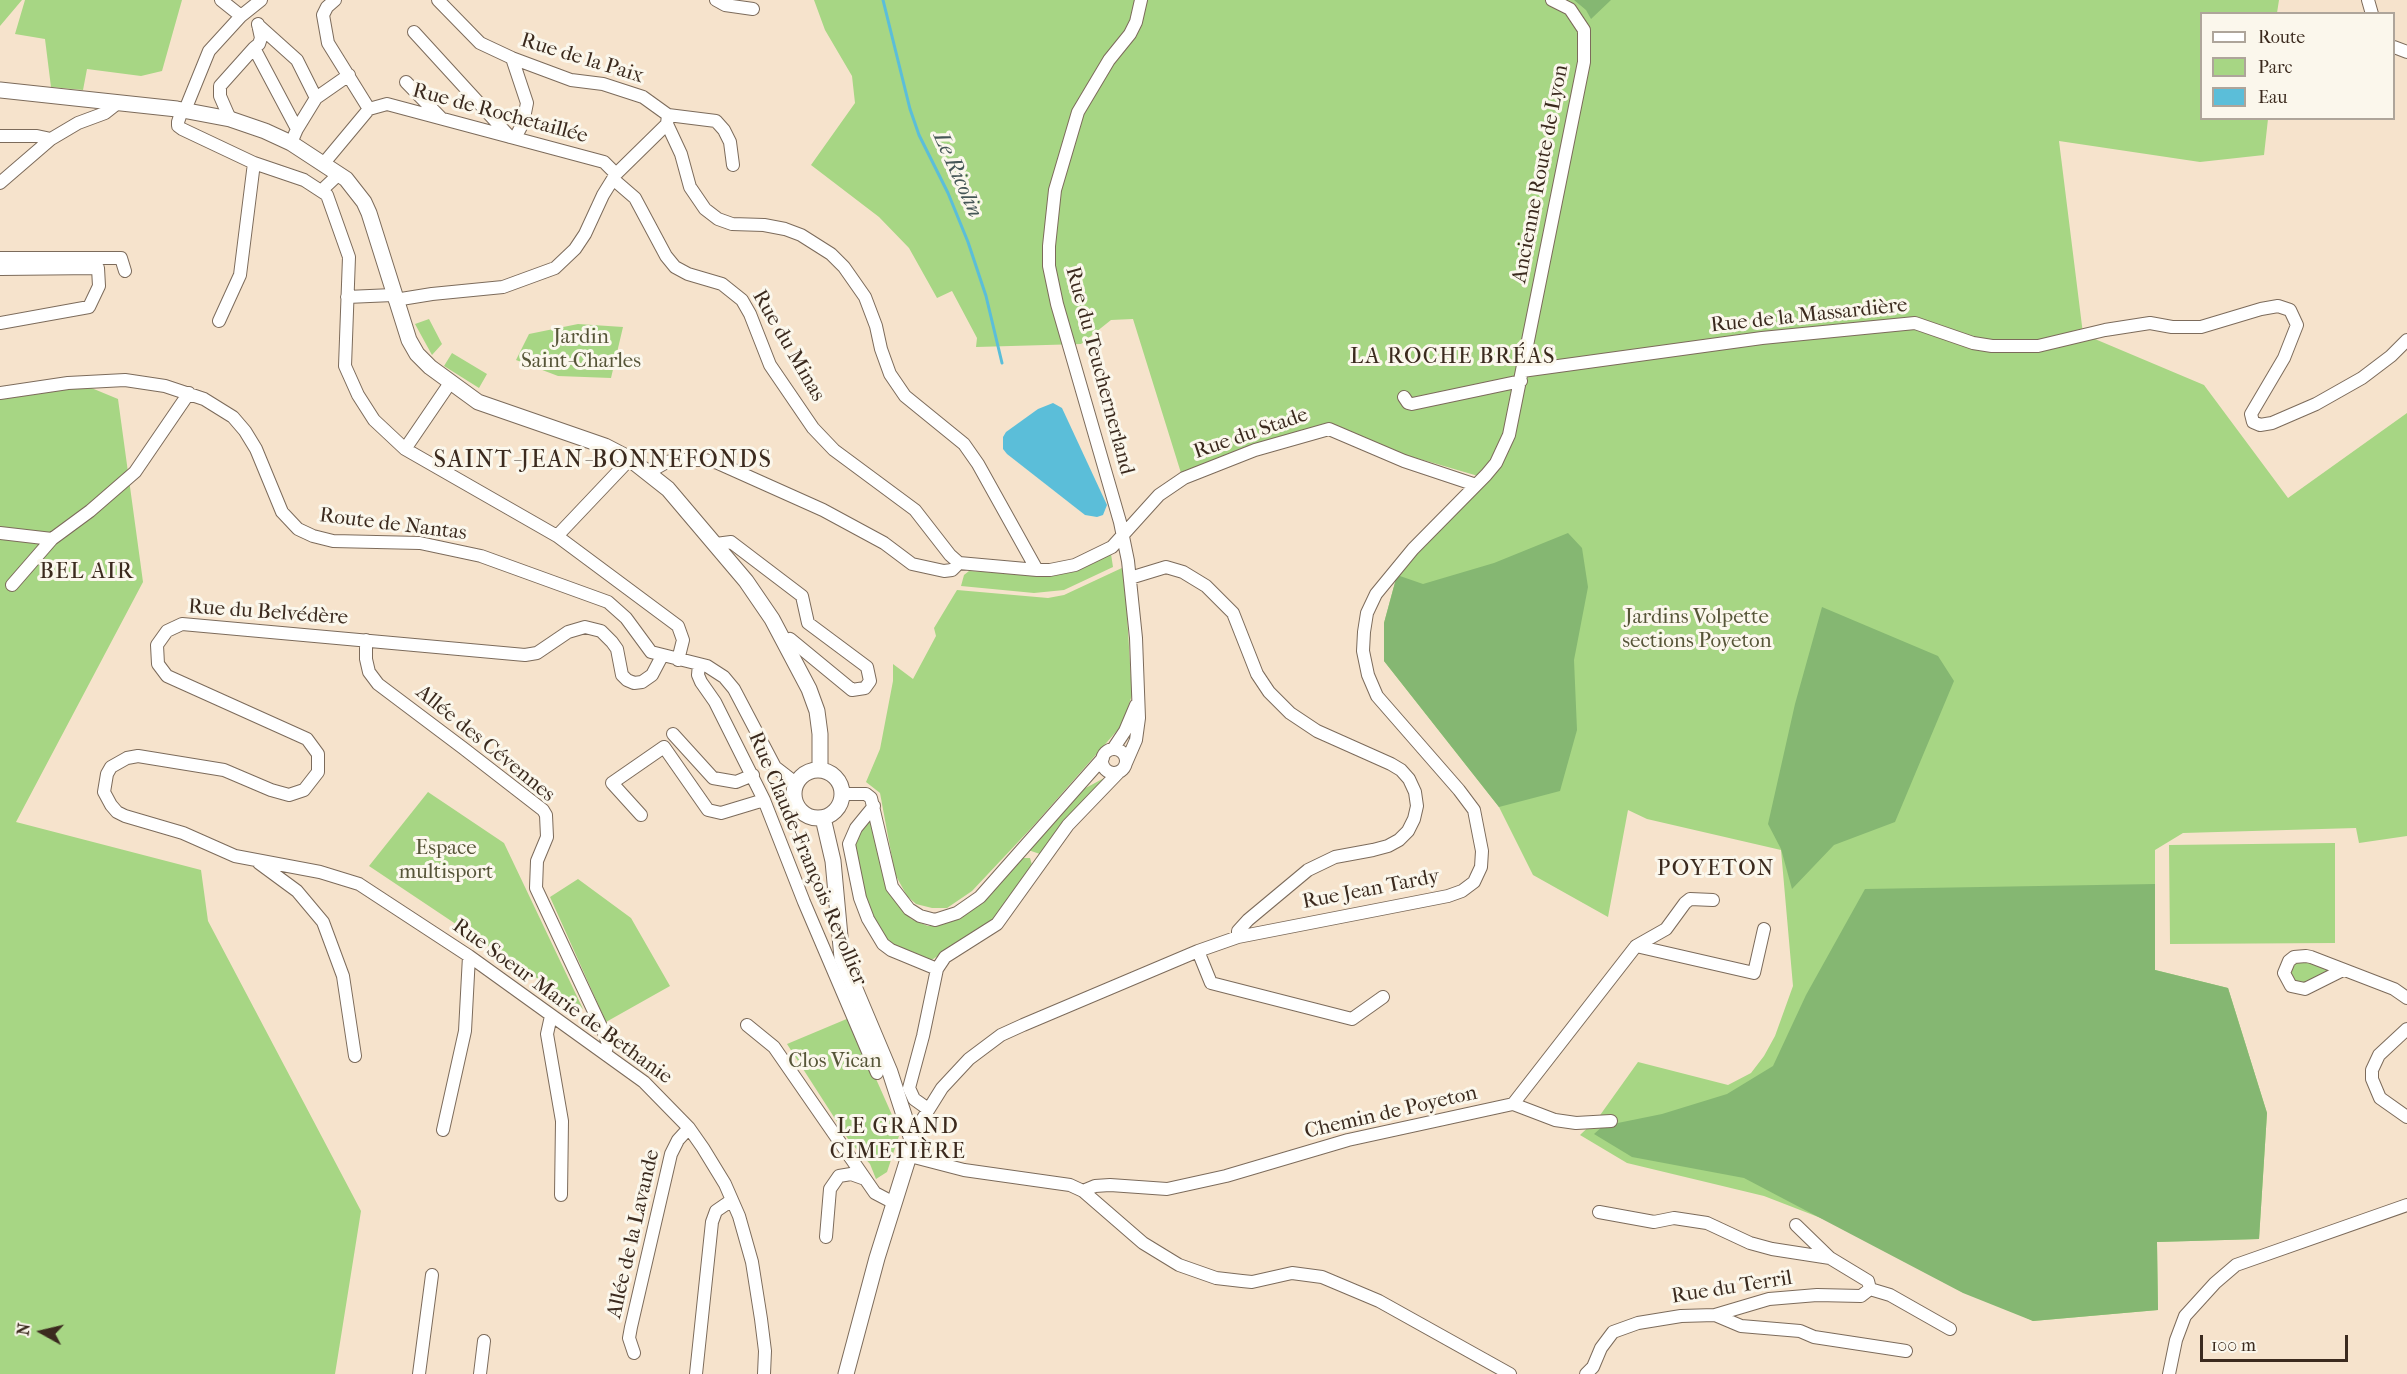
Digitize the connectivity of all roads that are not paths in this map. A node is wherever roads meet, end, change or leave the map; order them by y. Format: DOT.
graph roads {
  1 [pos="221,0"];
  2 [pos="261,0"];
  3 [pos="335,0"];
  4 [pos="438,0"];
  5 [pos="716,0"];
  6 [pos="1141,0"];
  7 [pos="1552,0"];
  8 [pos="753,9"];
  9 [pos="243,14"];
  10 [pos="258,24"];
  11 [pos="414,32"];
  12 [pos="254,48"];
  13 [pos="512,58"];
  14 [pos="349,75"];
  15 [pos="406,82"];
  16 [pos="0,90"];
  17 [pos="316,98"];
  18 [pos="119,102"];
  19 [pos="369,109"];
  20 [pos="183,110"];
  21 [pos="441,118"];
  22 [pos="230,119"];
  23 [pos="668,119"];
  24 [pos="0,136"];
  25 [pos="294,136"];
  26 [pos="512,137"];
  27 [pos="51,139"];
  28 [pos="254,163"];
  29 [pos="324,163"];
  30 [pos="732,165"];
  31 [pos="339,174"];
  32 [pos="615,176"];
  33 [pos="0,183"];
  34 [pos="322,190"];
  35 [pos="0,258"];
  36 [pos="0,269"];
  37 [pos="125,271"];
  38 [pos="347,297"];
  39 [pos="394,298"];
  40 [pos="219,321"];
  41 [pos="0,323"];
  42 [pos="2407,340"];
  43 [pos="1521,376"];
  44 [pos="450,383"];
  45 [pos="0,393"];
  46 [pos="189,393"];
  47 [pos="1404,397"];
  48 [pos="405,449"];
  49 [pos="630,459"];
  50 [pos="656,480"];
  51 [pos="1476,485"];
  52 [pos="0,532"];
  53 [pos="557,536"];
  54 [pos="1124,537"];
  55 [pos="52,539"];
  56 [pos="716,544"];
  57 [pos="959,562"];
  58 [pos="1036,570"];
  59 [pos="1130,578"];
  60 [pos="12,585"];
  61 [pos="366,640"];
  62 [pos="785,643"];
  63 [pos="662,656"];
  64 [pos="678,660"];
  65 [pos="699,664"];
  66 [pos="1139,699"];
  67 [pos="674,734"];
  68 [pos="1108,754"];
  69 [pos="1118,769"];
  70 [pos="820,770"];
  71 [pos="753,775"];
  72 [pos="1084,780"];
  73 [pos="796,784"];
  74 [pos="842,794"];
  75 [pos="764,800"];
  76 [pos="874,806"];
  77 [pos="641,815"];
  78 [pos="823,818"];
  79 [pos="196,838"];
  80 [pos="255,860"];
  81 [pos="1713,900"];
  82 [pos="1764,929"];
  83 [pos="1238,937"];
  84 [pos="1636,946"];
  85 [pos="1198,951"];
  86 [pos="469,956"];
  87 [pos="937,969"];
  88 [pos="2343,970"];
  89 [pos="1383,996"];
  90 [pos="2407,998"];
  91 [pos="551,1016"];
  92 [pos="747,1025"];
  93 [pos="2407,1029"];
  94 [pos="605,1053"];
  95 [pos="355,1056"];
  96 [pos="877,1073"];
  97 [pos="1513,1104"];
  98 [pos="928,1109"];
  99 [pos="2407,1117"];
  100 [pos="1611,1121"];
  101 [pos="689,1128"];
  102 [pos="442,1130"];
  103 [pos="910,1130"];
  104 [pos="910,1156"];
  105 [pos="865,1179"];
  106 [pos="1083,1191"];
  107 [pos="561,1195"];
  108 [pos="732,1200"];
  109 [pos="894,1203"];
  110 [pos="2407,1205"];
  111 [pos="1599,1212"];
  112 [pos="1796,1226"];
  113 [pos="826,1237"];
  114 [pos="1830,1258"];
  115 [pos="432,1275"];
  116 [pos="1870,1289"];
  117 [pos="1715,1315"];
  118 [pos="1950,1329"];
  119 [pos="484,1341"];
  120 [pos="1906,1351"];
  121 [pos="634,1353"];
  122 [pos="419,1374"];
  123 [pos="480,1374"];
  124 [pos="696,1374"];
  125 [pos="764,1374"];
  126 [pos="846,1374"];
  127 [pos="1510,1374"];
  128 [pos="1586,1374"];
  129 [pos="2169,1374"];
  1 -- 9 [label="street"];
  2 -- 9 [label="street"];
  3 -- 14 [label="street"];
  4 -- 13 [label="street, Rue de la Paix"];
  5 -- 8 [label="street"];
  6 -- 54 [label="street, Rue du Teuchernerland"];
  7 -- 43 [label="street, Ancienne Route de Lyon"];
  9 -- 10 [label="street"];
  9 -- 20 [label="street"];
  10 -- 12 [label="street"];
  10 -- 17 [label="street"];
  11 -- 26 [label="street"];
  12 -- 22 [label="street"];
  12 -- 25 [label="street"];
  13 -- 23 [label="street, Rue de la Paix"];
  13 -- 26 [label="street"];
  14 -- 17 [label="street"];
  14 -- 19 [label="street"];
  15 -- 21 [label="street"];
  16 -- 18 [label="main road"];
  17 -- 25 [label="street"];
  18 -- 20 [label="main road"];
  18 -- 27 [label="street"];
  19 -- 21 [label="street, Rue de Rochetaillée"];
  19 -- 29 [label="street"];
  20 -- 22 [label="main road"];
  20 -- 28 [label="street"];
  21 -- 26 [label="street, Rue de Rochetaillée"];
  22 -- 25 [label="main road"];
  23 -- 30 [label="street"];
  23 -- 32 [label="street"];
  23 -- 58 [label="street"];
  24 -- 27 [label="street"];
  25 -- 29 [label="main road"];
  26 -- 32 [label="street, Rue de Rochetaillée"];
  27 -- 33 [label="street"];
  28 -- 34 [label="street"];
  28 -- 40 [label="street"];
  29 -- 31 [label="main road"];
  31 -- 34 [label="street"];
  31 -- 39 [label="main road"];
  32 -- 39 [label="street"];
  32 -- 57 [label="street, Rue du Minas"];
  34 -- 38 [label="street"];
  35 -- 37 [label="street"];
  36 -- 41 [label="street"];
  38 -- 39 [label="street"];
  38 -- 48 [label="street"];
  39 -- 44 [label="main road"];
  42 -- 43 [label="street, Rue de la Massardière"];
  43 -- 47 [label="street"];
  43 -- 51 [label="street, Rue Jean Tardy"];
  44 -- 48 [label="street"];
  44 -- 49 [label="main road"];
  45 -- 46 [label="street, Route de Nantas"];
  46 -- 55 [label="street"];
  46 -- 63 [label="street, Route de Nantas"];
  48 -- 53 [label="street"];
  49 -- 50 [label="main road"];
  49 -- 53 [label="street"];
  50 -- 56 [label="main road"];
  50 -- 57 [label="street"];
  51 -- 54 [label="street, Rue du Stade"];
  51 -- 83 [label="street, Rue Jean Tardy"];
  52 -- 55 [label="street"];
  53 -- 64 [label="street"];
  54 -- 58 [label="street, Rue du Stade"];
  54 -- 59 [label="street, Rue du Teuchernerland"];
  55 -- 60 [label="street"];
  56 -- 62 [label="main road"];
  56 -- 62 [label="street"];
  57 -- 58 [label="street, Rue du Stade"];
  59 -- 66 [label="street, Rue du Teuchernerland"];
  59 -- 83 [label="street"];
  61 -- 63 [label="street, Rue du Belvédère"];
  61 -- 79 [label="street, Rue du Belvédère"];
  61 -- 94 [label="street, Allée des Cévennes"];
  62 -- 70 [label="main road"];
  63 -- 64 [label="street, Route de Nantas"];
  64 -- 65 [label="street, Route de Nantas"];
  65 -- 71 [label="street, Rue Claude-François Revollier"];
  65 -- 73 [label="street, Route de Nantas"];
  66 -- 68 [label="street, Rue du Teuchernerland"];
  66 -- 69 [label="street, Rue du Teuchernerland"];
  67 -- 71 [label="street"];
  68 -- 69 [label="street"];
  68 -- 69 [label="street"];
  68 -- 72 [label="street, Rue du Teuchernerland"];
  69 -- 72 [label="street"];
  69 -- 87 [label="street"];
  70 -- 73 [label="main road"];
  70 -- 74 [label="main road"];
  71 -- 75 [label="street, Rue Claude-François Revollier"];
  72 -- 76 [label="street, Rue du Teuchernerland"];
  73 -- 78 [label="main road"];
  74 -- 76 [label="street"];
  74 -- 78 [label="main road"];
  75 -- 77 [label="street"];
  75 -- 96 [label="street, Rue Claude-François Revollier"];
  76 -- 87 [label="street"];
  78 -- 103 [label="main road"];
  79 -- 80 [label="street, Rue Soeur Marie de Bethanie"];
  80 -- 86 [label="street, Rue Soeur Marie de Bethanie"];
  80 -- 95 [label="street"];
  81 -- 84 [label="street"];
  82 -- 84 [label="street"];
  83 -- 85 [label="street, Rue Jean Tardy"];
  84 -- 97 [label="street"];
  85 -- 89 [label="street"];
  85 -- 98 [label="street, Rue Jean Tardy"];
  86 -- 91 [label="street, Rue Soeur Marie de Bethanie"];
  86 -- 102 [label="street"];
  87 -- 98 [label="street"];
  88 -- 90 [label="street"];
  91 -- 94 [label="street, Rue Soeur Marie de Bethanie"];
  91 -- 107 [label="street"];
  92 -- 105 [label="street"];
  93 -- 99 [label="street"];
  94 -- 101 [label="street, Rue Soeur Marie de Bethanie"];
  97 -- 100 [label="street"];
  97 -- 106 [label="street, Chemin de Poyeton"];
  98 -- 103 [label="street, Rue Jean Tardy"];
  101 -- 108 [label="street, Rue Soeur Marie de Bethanie"];
  101 -- 121 [label="street, Allée de la Lavande"];
  103 -- 104 [label="main road"];
  104 -- 106 [label="street"];
  104 -- 109 [label="main road"];
  105 -- 109 [label="street"];
  105 -- 113 [label="street"];
  106 -- 127 [label="street"];
  108 -- 124 [label="street"];
  108 -- 125 [label="street, Rue Soeur Marie de Bethanie"];
  109 -- 126 [label="main road"];
  110 -- 129 [label="street"];
  111 -- 114 [label="street"];
  112 -- 114 [label="street"];
  114 -- 116 [label="street"];
  115 -- 122 [label="street"];
  116 -- 117 [label="street, Rue du Terril"];
  116 -- 118 [label="street"];
  117 -- 120 [label="street"];
  117 -- 128 [label="street, Rue du Terril"];
  119 -- 123 [label="street"];
}
